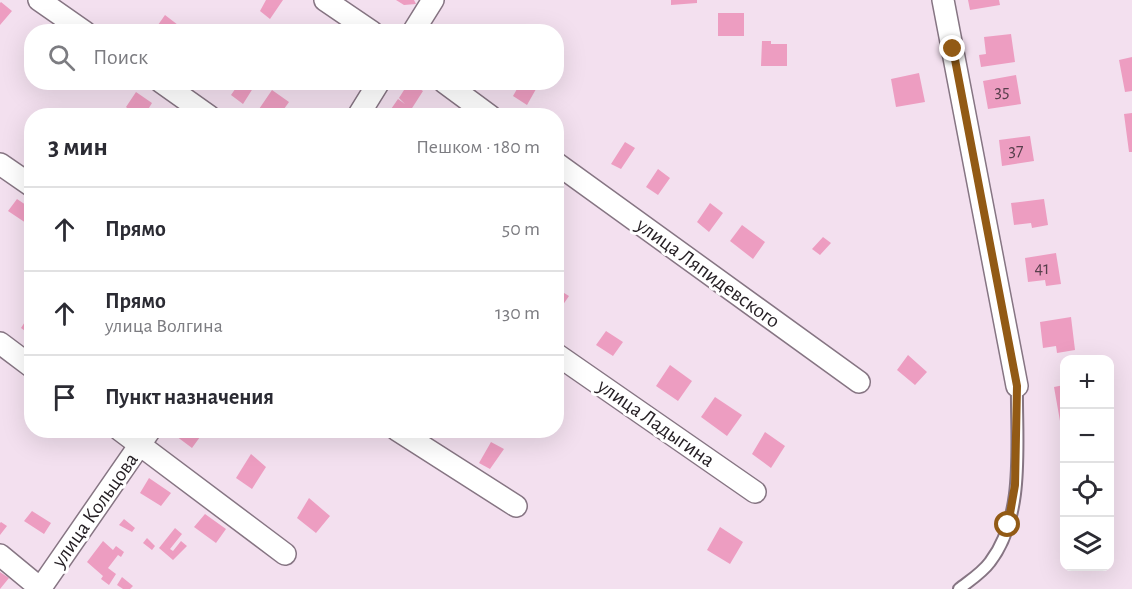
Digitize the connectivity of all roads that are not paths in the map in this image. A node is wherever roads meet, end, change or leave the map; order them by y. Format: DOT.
graph roads {
  1 [pos="39,0"];
  2 [pos="326,0"];
  3 [pos="433,0"];
  4 [pos="943,0"];
  5 [pos="74,24"];
  6 [pos="360,24"];
  7 [pos="418,24"];
  8 [pos="172,90"];
  9 [pos="375,90"];
  10 [pos="455,90"];
  11 [pos="198,108"];
  12 [pos="363,108"];
  13 [pos="479,108"];
  14 [pos="0,164"];
  15 [pos="564,170"];
  16 [pos="24,180"];
  17 [pos="0,343"];
  18 [pos="564,360"];
  19 [pos="24,361"];
  20 [pos="860,382"];
  21 [pos="1017,386"];
  22 [pos="145,438"];
  23 [pos="410,438"];
  24 [pos="755,492"];
  25 [pos="516,506"];
  26 [pos="285,554"];
  27 [pos="0,555"];
  28 [pos="40,589"];
  29 [pos="958,589"];
  1 -- 5 [label="street"];
  2 -- 6 [label="street"];
  3 -- 7 [label="street"];
  4 -- 21 [label="street"];
  8 -- 11 [label="street"];
  9 -- 12 [label="street"];
  10 -- 13 [label="street"];
  14 -- 16 [label="street"];
  15 -- 20 [label="street, улица Ляпидевского"];
  17 -- 19 [label="street"];
  18 -- 24 [label="street, улица Ладыгина"];
  21 -- 29 [label="lane"];
  22 -- 26 [label="street"];
  22 -- 28 [label="street, улица Кольцова"];
  23 -- 25 [label="street"];
  27 -- 28 [label="street"];
}
